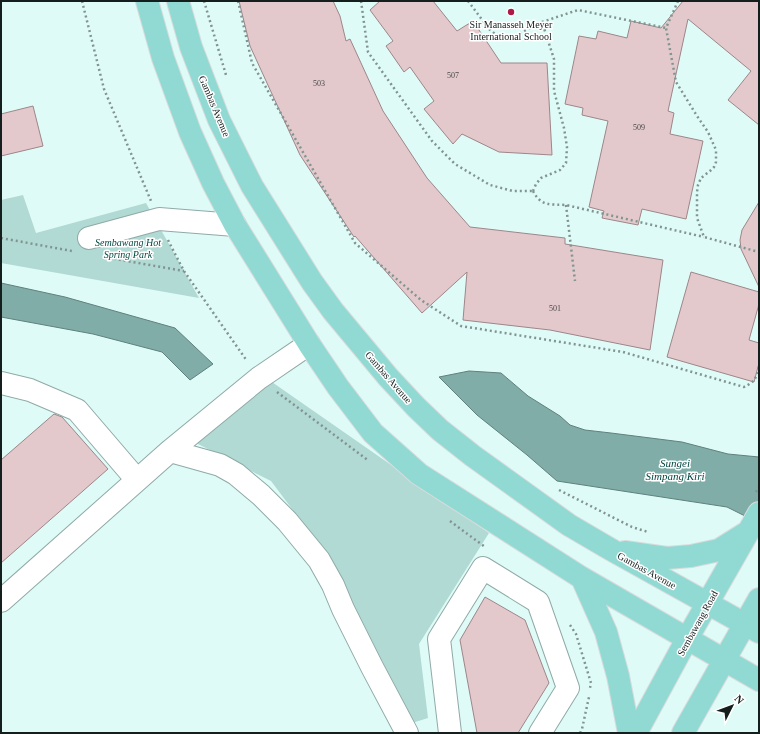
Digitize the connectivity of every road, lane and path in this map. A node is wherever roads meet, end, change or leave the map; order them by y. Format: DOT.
graph roads {
  1 [pos="147,1"];
  2 [pos="178,1"];
  3 [pos="204,1"];
  4 [pos="238,1"];
  5 [pos="361,1"];
  6 [pos="468,1"];
  7 [pos="678,1"];
  8 [pos="542,22"];
  9 [pos="666,28"];
  10 [pos="226,76"];
  11 [pos="533,190"];
  12 [pos="566,205"];
  13 [pos="235,225"];
  14 [pos="704,237"];
  15 [pos="89,238"];
  16 [pos="759,252"];
  17 [pos="575,281"];
  18 [pos="309,344"];
  19 [pos="759,366"];
  20 [pos="1,383"];
  21 [pos="170,451"];
  22 [pos="137,480"];
  23 [pos="759,487"];
  24 [pos="557,489"];
  25 [pos="753,516"];
  26 [pos="651,533"];
  27 [pos="610,550"];
  28 [pos="582,578"];
  29 [pos="759,599"];
  30 [pos="1,601"];
  31 [pos="708,604"];
  32 [pos="752,628"];
  33 [pos="687,639"];
  34 [pos="724,660"];
  35 [pos="759,680"];
  36 [pos="407,733"];
  37 [pos="450,733"];
  38 [pos="540,733"];
  39 [pos="629,733"];
  40 [pos="636,733"];
  41 [pos="683,733"];
  1 -- 13 [label="main road"];
  2 -- 27 [label="main road, Gambas Avenue"];
  3 -- 10 [label="path"];
  4 -- 19 [label="path"];
  5 -- 11 [label="path"];
  6 -- 8 [label="path"];
  7 -- 9 [label="path"];
  8 -- 9 [label="path"];
  8 -- 11 [label="path"];
  9 -- 14 [label="path"];
  11 -- 12 [label="path"];
  12 -- 14 [label="path"];
  12 -- 17 [label="path"];
  13 -- 15 [label="lane"];
  13 -- 18 [label="main road"];
  14 -- 16 [label="path"];
  18 -- 21 [label="lane"];
  18 -- 28 [label="main road"];
  20 -- 22 [label="lane"];
  21 -- 22 [label="lane"];
  21 -- 36 [label="lane"];
  22 -- 30 [label="lane"];
  23 -- 25 [label="path"];
  24 -- 26 [label="path"];
  25 -- 27 [label="main road"];
  25 -- 31 [label="main road, Sembawang Road"];
  27 -- 31 [label="main road, Gambas Avenue"];
  28 -- 33 [label="main road"];
  28 -- 39 [label="main road"];
  29 -- 32 [label="main road"];
  31 -- 32 [label="main road, Gambas Avenue"];
  31 -- 33 [label="main road, Sembawang Road"];
  32 -- 34 [label="main road"];
  33 -- 34 [label="main road"];
  33 -- 40 [label="main road, Sembawang Road"];
  34 -- 35 [label="main road"];
  34 -- 41 [label="main road"];
  37 -- 38 [label="lane"];
}
